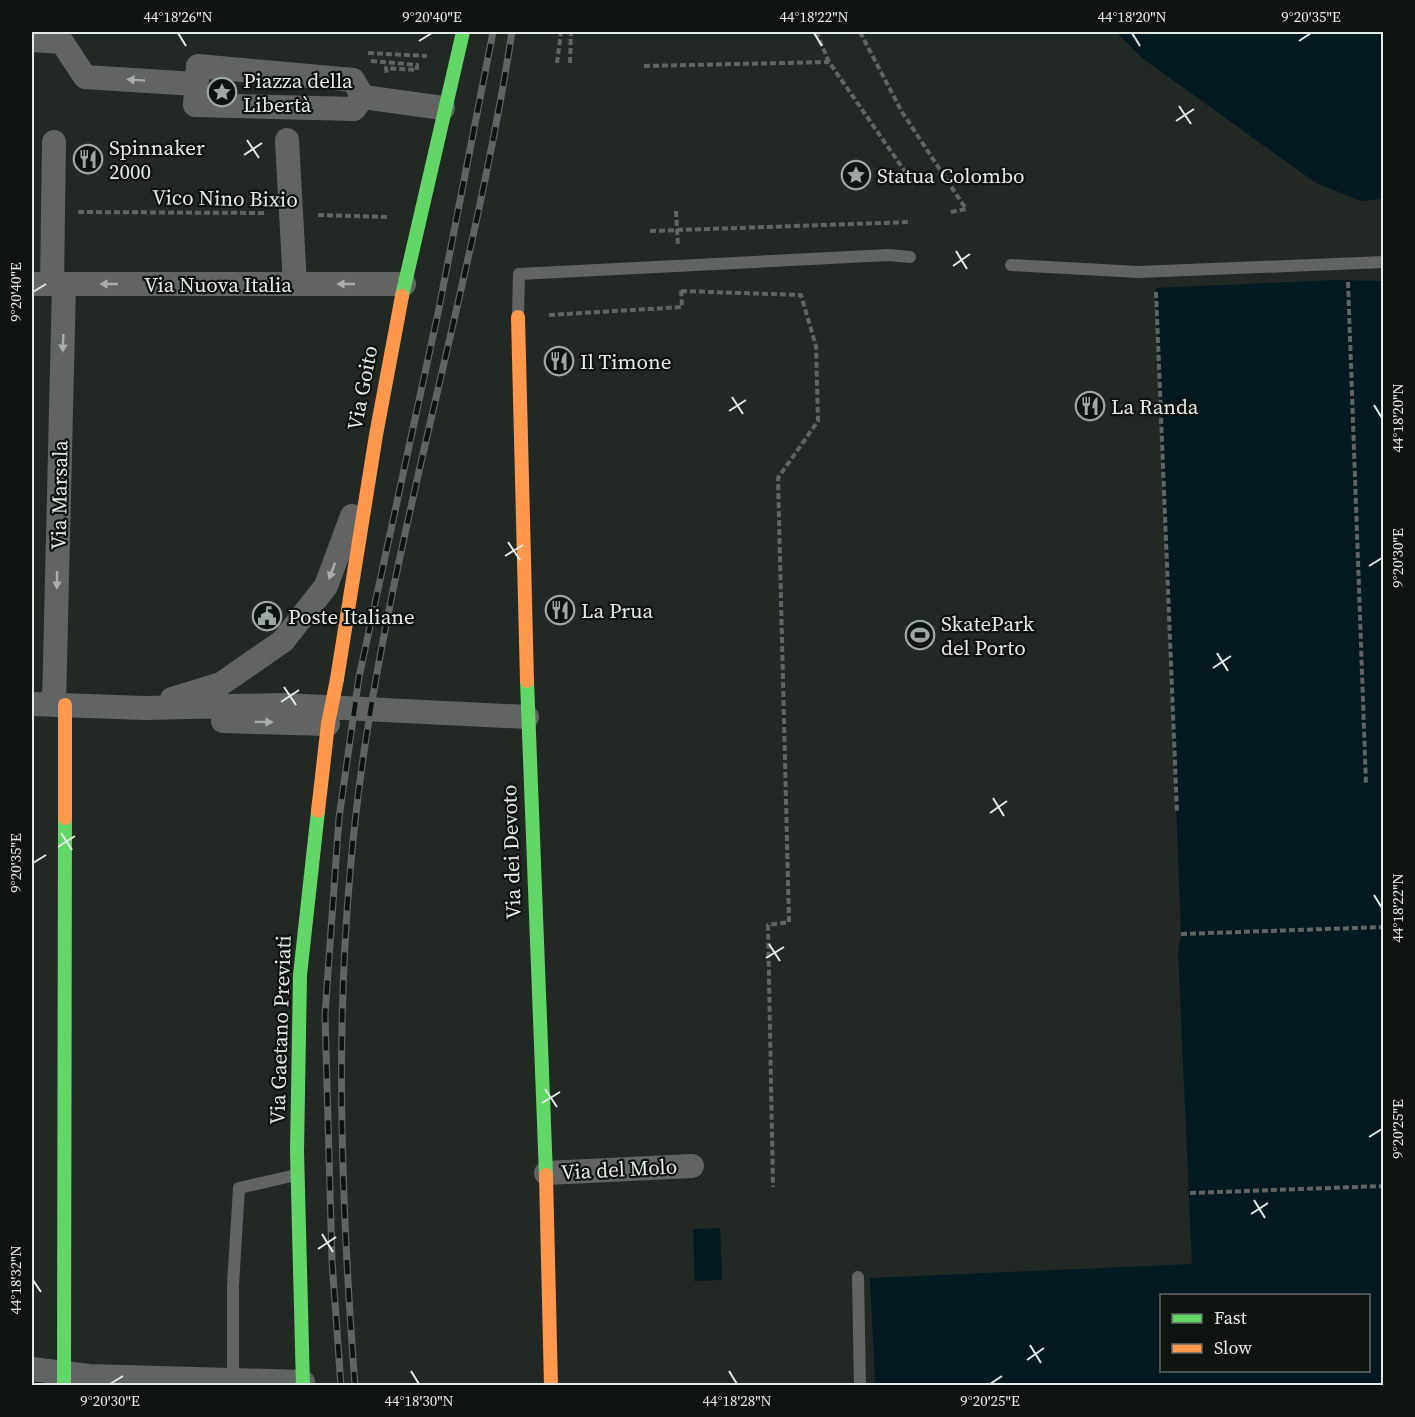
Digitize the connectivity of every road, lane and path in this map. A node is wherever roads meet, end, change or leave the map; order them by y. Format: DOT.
graph roads {
  1 [pos="463,32"];
  2 [pos="561,32"];
  3 [pos="571,32"];
  4 [pos="816,32"];
  5 [pos="860,32"];
  6 [pos="32,40"];
  7 [pos="368,53"];
  8 [pos="367,61"];
  9 [pos="829,62"];
  10 [pos="557,63"];
  11 [pos="570,63"];
  12 [pos="644,66"];
  13 [pos="195,84"];
  14 [pos="358,103"];
  15 [pos="443,108"];
  16 [pos="287,140"];
  17 [pos="54,142"];
  18 [pos="913,183"];
  19 [pos="676,211"];
  20 [pos="53,212"];
  21 [pos="951,212"];
  22 [pos="290,214"];
  23 [pos="419,218"];
  24 [pos="911,222"];
  25 [pos="677,230"];
  26 [pos="650,231"];
  27 [pos="910,256"];
  28 [pos="1383,262"];
  29 [pos="1011,265"];
  30 [pos="679,266"];
  31 [pos="1348,281"];
  32 [pos="49,284"];
  33 [pos="295,284"];
  34 [pos="404,284"];
  35 [pos="1156,288"];
  36 [pos="681,291"];
  37 [pos="518,317"];
  38 [pos="366,477"];
  39 [pos="336,679"];
  40 [pos="50,705"];
  41 [pos="144,708"];
  42 [pos="528,717"];
  43 [pos="328,724"];
  44 [pos="1365,784"];
  45 [pos="1176,813"];
  46 [pos="1383,927"];
  47 [pos="1181,934"];
  48 [pos="692,1166"];
  49 [pos="546,1173"];
  50 [pos="297,1175"];
  51 [pos="1383,1186"];
  52 [pos="773,1187"];
  53 [pos="1190,1193"];
  54 [pos="858,1278"];
  55 [pos="32,1369"];
  56 [pos="64,1378"];
  57 [pos="233,1380"];
  58 [pos="303,1384"];
  59 [pos="551,1386"];
  60 [pos="860,1386"];
  1 -- 15 [label="street, Via Goito"];
  2 -- 10 [label="path"];
  3 -- 11 [label="path"];
  4 -- 9 [label="path"];
  5 -- 21 [label="path"];
  13 -- 6 [label="street, one-way"];
  7 -- 8 [label="path"];
  9 -- 12 [label="path"];
  9 -- 18 [label="path"];
  13 -- 14 [label="street"];
  13 -- 14 [label="street"];
  14 -- 15 [label="street"];
  15 -- 23 [label="street, Via Goito"];
  16 -- 22 [label="street"];
  17 -- 20 [label="street, Via Marsala"];
  19 -- 25 [label="path"];
  20 -- 22 [label="path, Vico Nino Bixio"];
  20 -- 32 [label="street, Via Marsala"];
  22 -- 23 [label="path, Vico Nino Bixio"];
  22 -- 33 [label="street"];
  23 -- 34 [label="street, Via Goito"];
  24 -- 25 [label="path"];
  25 -- 26 [label="path"];
  25 -- 30 [label="path"];
  27 -- 30 [label="lane"];
  28 -- 29 [label="lane"];
  30 -- 36 [label="path"];
  30 -- 37 [label="lane"];
  31 -- 44 [label="path"];
  33 -- 32 [label="street, Via Nuova Italia, one-way"];
  32 -- 40 [label="street, Via Marsala, one-way"];
  34 -- 33 [label="street, Via Nuova Italia, one-way"];
  34 -- 38 [label="street, Via Goito"];
  35 -- 45 [label="path"];
  36 -- 37 [label="path"];
  36 -- 52 [label="path"];
  37 -- 42 [label="street, Via dei Devoto"];
  38 -- 39 [label="street, Via Goito"];
  38 -- 41 [label="street, one-way"];
  39 -- 43 [label="street, Via Gaetano Previati, bridge"];
  40 -- 41 [label="street"];
  40 -- 56 [label="street"];
  41 -- 42 [label="street"];
  41 -- 43 [label="street, one-way"];
  42 -- 49 [label="street, Via dei Devoto"];
  43 -- 50 [label="street, Via Gaetano Previati"];
  46 -- 47 [label="path"];
  48 -- 49 [label="street, Via del Molo"];
  49 -- 59 [label="street, Via dei Devoto"];
  50 -- 57 [label="lane"];
  50 -- 58 [label="street, Via Gaetano Previati"];
  51 -- 53 [label="path"];
  54 -- 60 [label="lane"];
  55 -- 56 [label="street"];
  56 -- 57 [label="street"];
  57 -- 58 [label="street"];
}
